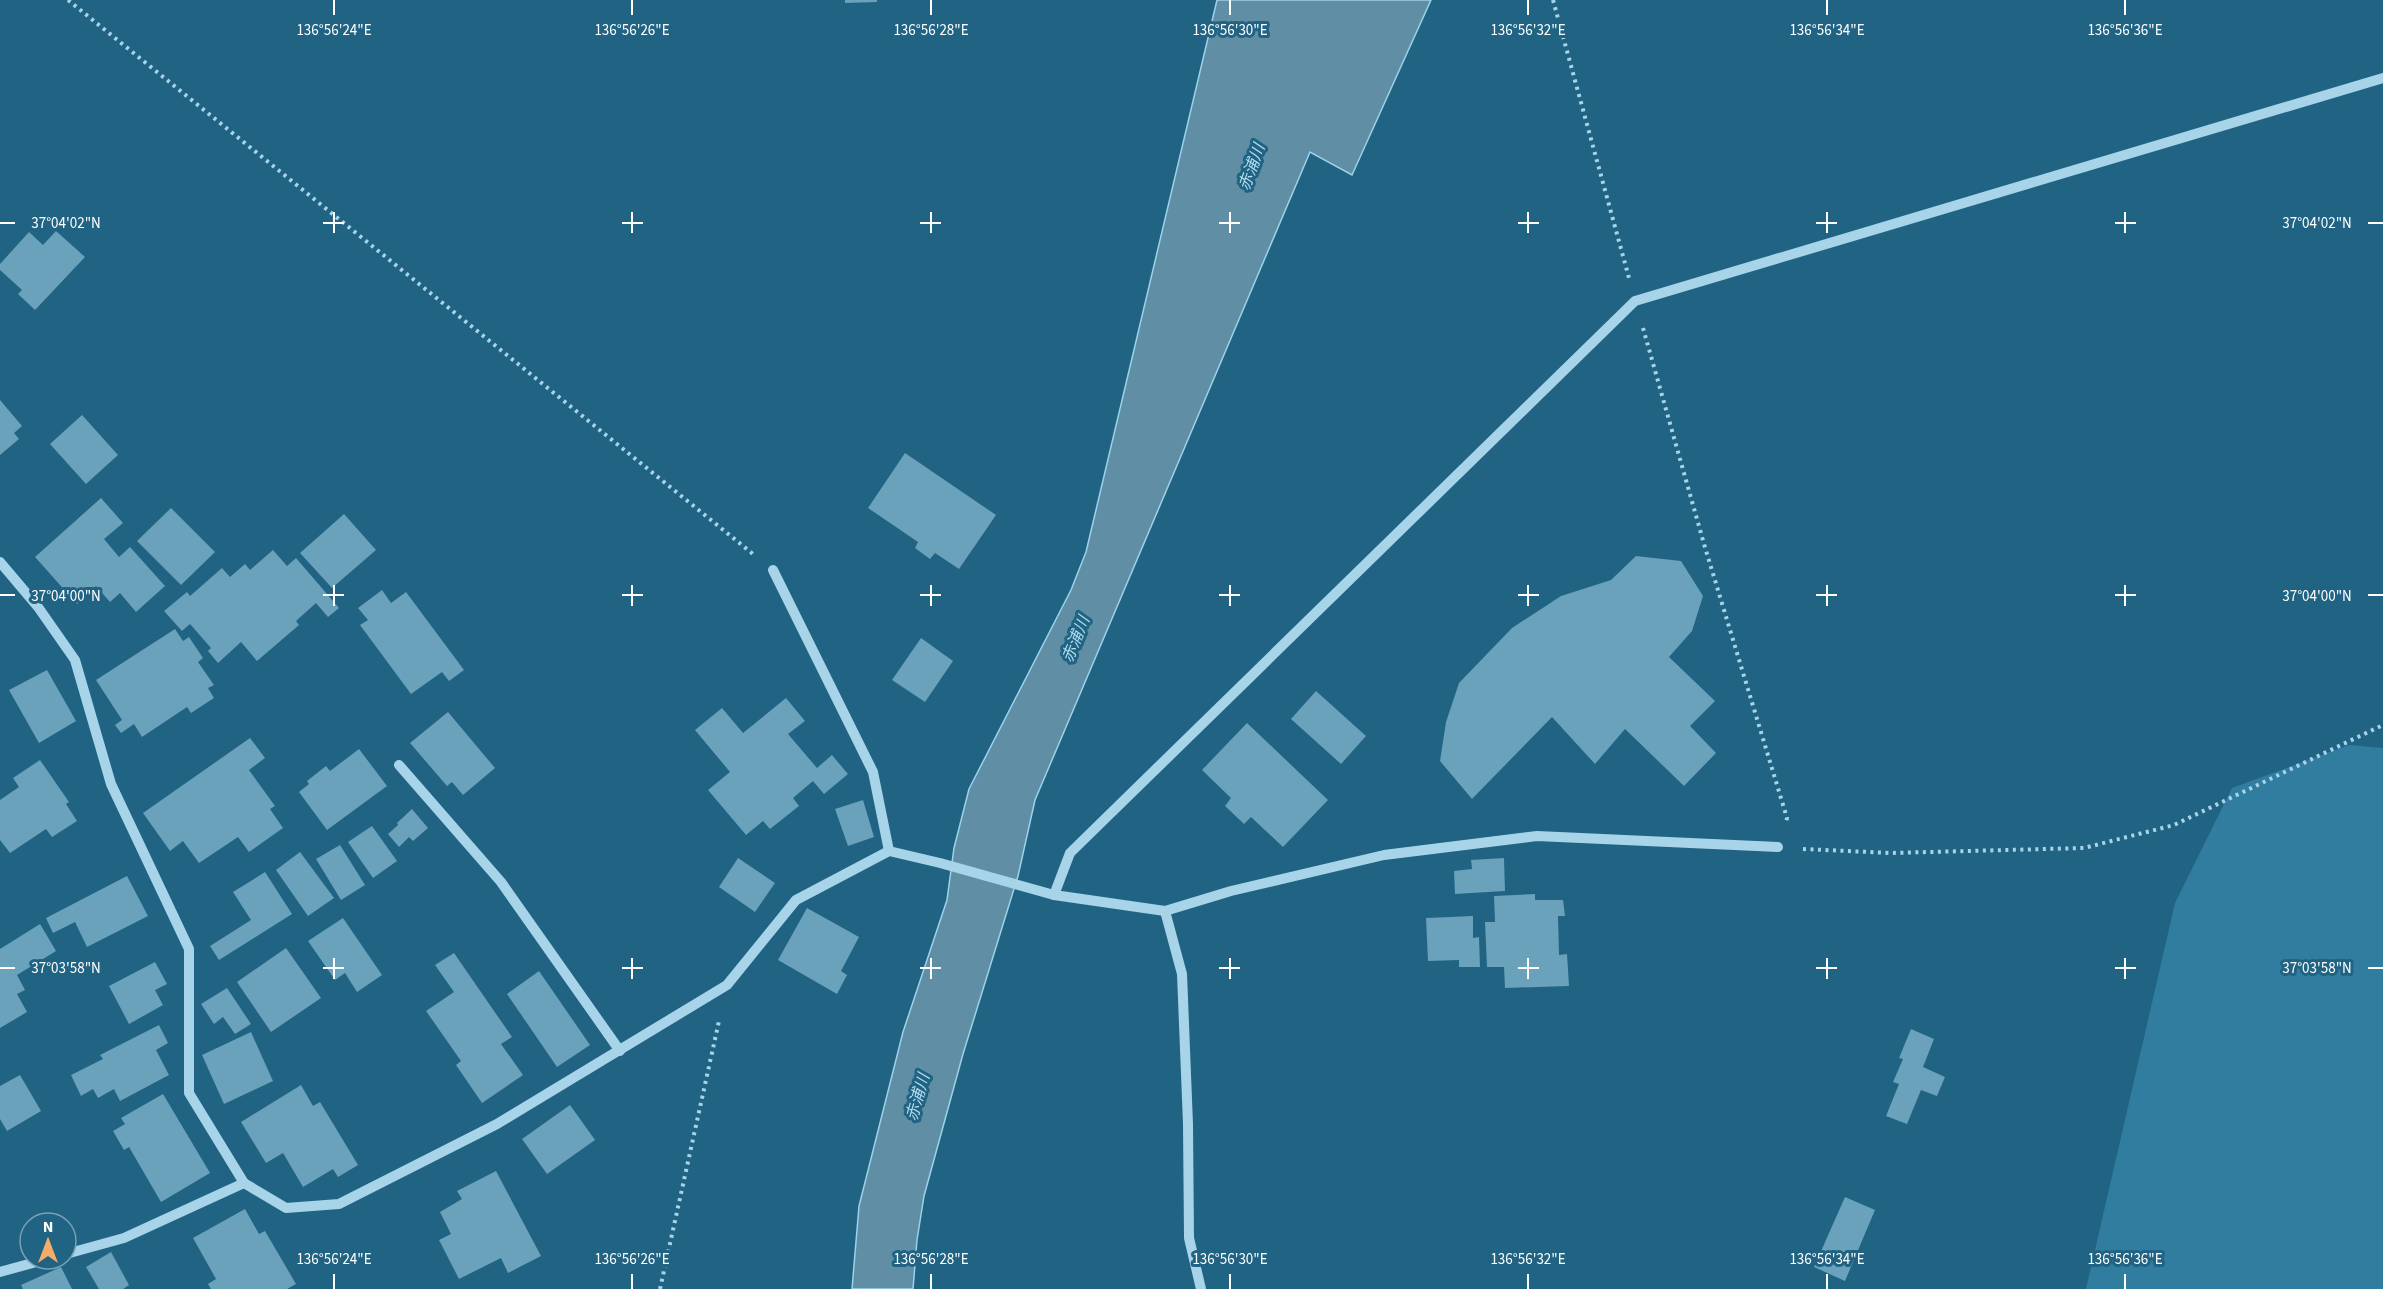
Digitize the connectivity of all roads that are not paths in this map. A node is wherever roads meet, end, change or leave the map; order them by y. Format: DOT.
graph roads {
  1 [pos="2383,78"];
  2 [pos="0,562"];
  3 [pos="773,570"];
  4 [pos="399,765"];
  5 [pos="1778,847"];
  6 [pos="890,851"];
  7 [pos="1054,895"];
  8 [pos="1165,911"];
  9 [pos="620,1051"];
  10 [pos="244,1183"];
  11 [pos="78,1251"];
  12 [pos="18,1267"];
  13 [pos="0,1272"];
  14 [pos="1201,1289"];
  1 -- 7 [label="street"];
  2 -- 10 [label="street"];
  3 -- 6 [label="street"];
  4 -- 9 [label="street"];
  5 -- 8 [label="street"];
  6 -- 7 [label="street"];
  6 -- 9 [label="street"];
  7 -- 8 [label="street"];
  8 -- 14 [label="street"];
  9 -- 10 [label="street"];
  10 -- 11 [label="street"];
  12 -- 13 [label="street"];
}
